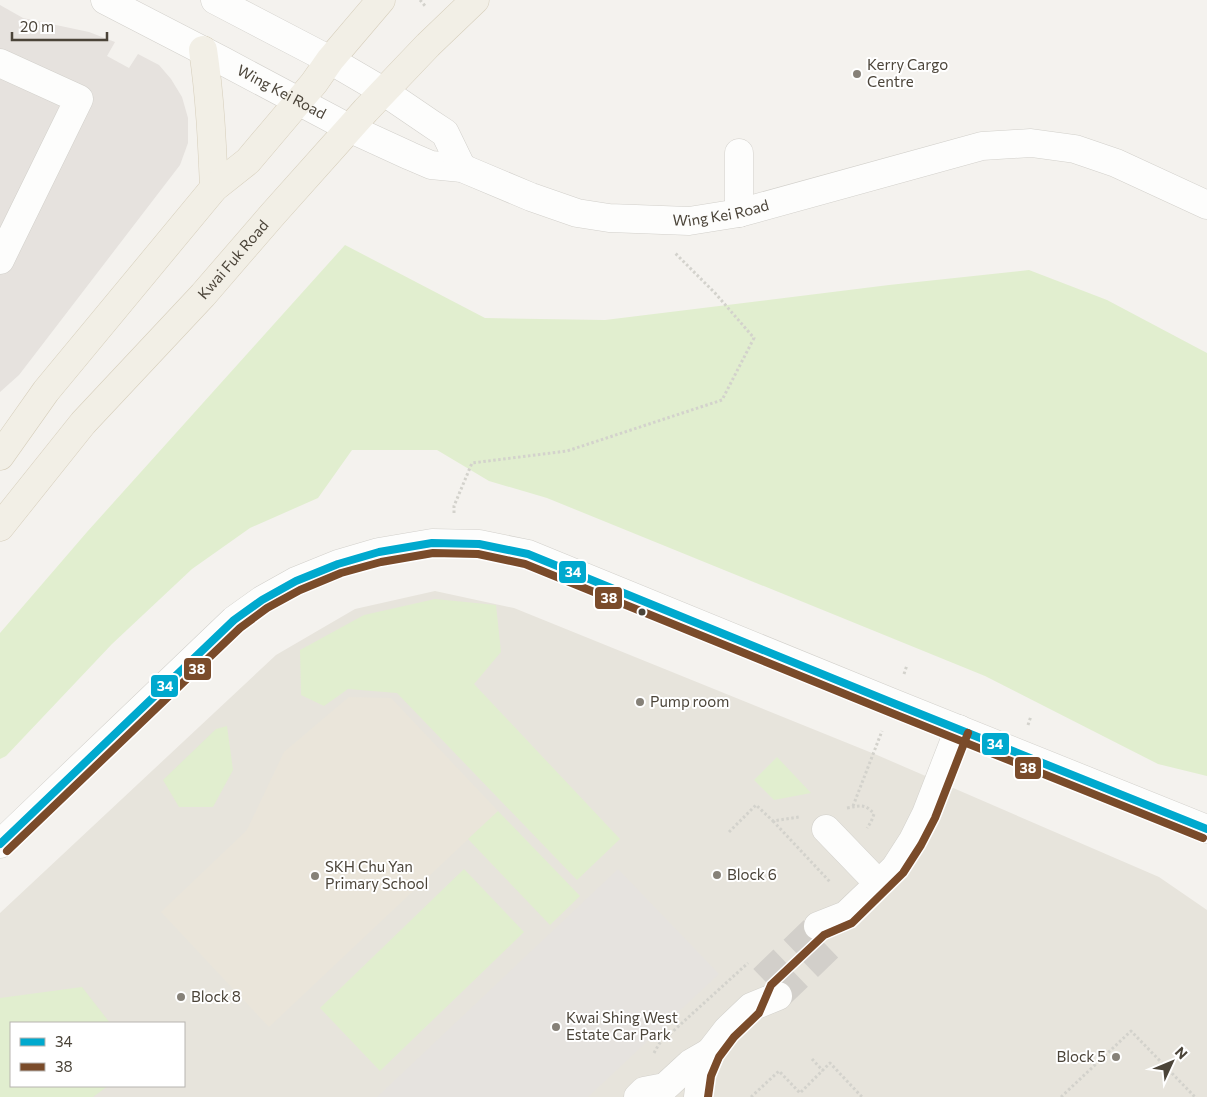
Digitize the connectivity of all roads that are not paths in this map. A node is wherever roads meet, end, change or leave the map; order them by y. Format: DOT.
graph roads {
  1 [pos="106,0"];
  2 [pos="215,0"];
  3 [pos="382,0"];
  4 [pos="475,0"];
  5 [pos="203,50"];
  6 [pos="330,60"];
  7 [pos="0,62"];
  8 [pos="383,92"];
  9 [pos="298,102"];
  10 [pos="349,128"];
  11 [pos="739,153"];
  12 [pos="462,168"];
  13 [pos="214,188"];
  14 [pos="1207,205"];
  15 [pos="739,213"];
  16 [pos="0,260"];
  17 [pos="4,442"];
  18 [pos="0,527"];
  19 [pos="959,729"];
  20 [pos="1207,829"];
  21 [pos="826,830"];
  22 [pos="0,844"];
  23 [pos="879,884"];
  24 [pos="826,934"];
  25 [pos="763,979"];
  26 [pos="710,1052"];
  27 [pos="653,1093"];
  28 [pos="698,1097"];
  1 -- 5 [label="street, Wing Kei Road"];
  2 -- 6 [label="street"];
  3 -- 6 [label="main road"];
  4 -- 8 [label="main road, Kwai Fuk Road"];
  5 -- 9 [label="street, Wing Kei Road"];
  5 -- 13 [label="main road"];
  6 -- 8 [label="street"];
  6 -- 9 [label="main road"];
  7 -- 16 [label="street"];
  8 -- 10 [label="main road, Kwai Fuk Road"];
  8 -- 12 [label="street"];
  9 -- 10 [label="street, Wing Kei Road"];
  9 -- 13 [label="main road"];
  10 -- 12 [label="street, Wing Kei Road"];
  10 -- 18 [label="main road, Kwai Fuk Road"];
  11 -- 15 [label="street"];
  12 -- 15 [label="street, Wing Kei Road"];
  13 -- 17 [label="main road"];
  14 -- 15 [label="street, Wing Kei Road"];
  19 -- 20 [label="street"];
  19 -- 22 [label="street"];
  19 -- 23 [label="street"];
  21 -- 23 [label="street"];
  23 -- 24 [label="street"];
  25 -- 26 [label="street"];
  26 -- 27 [label="street"];
  26 -- 28 [label="street"];
}
